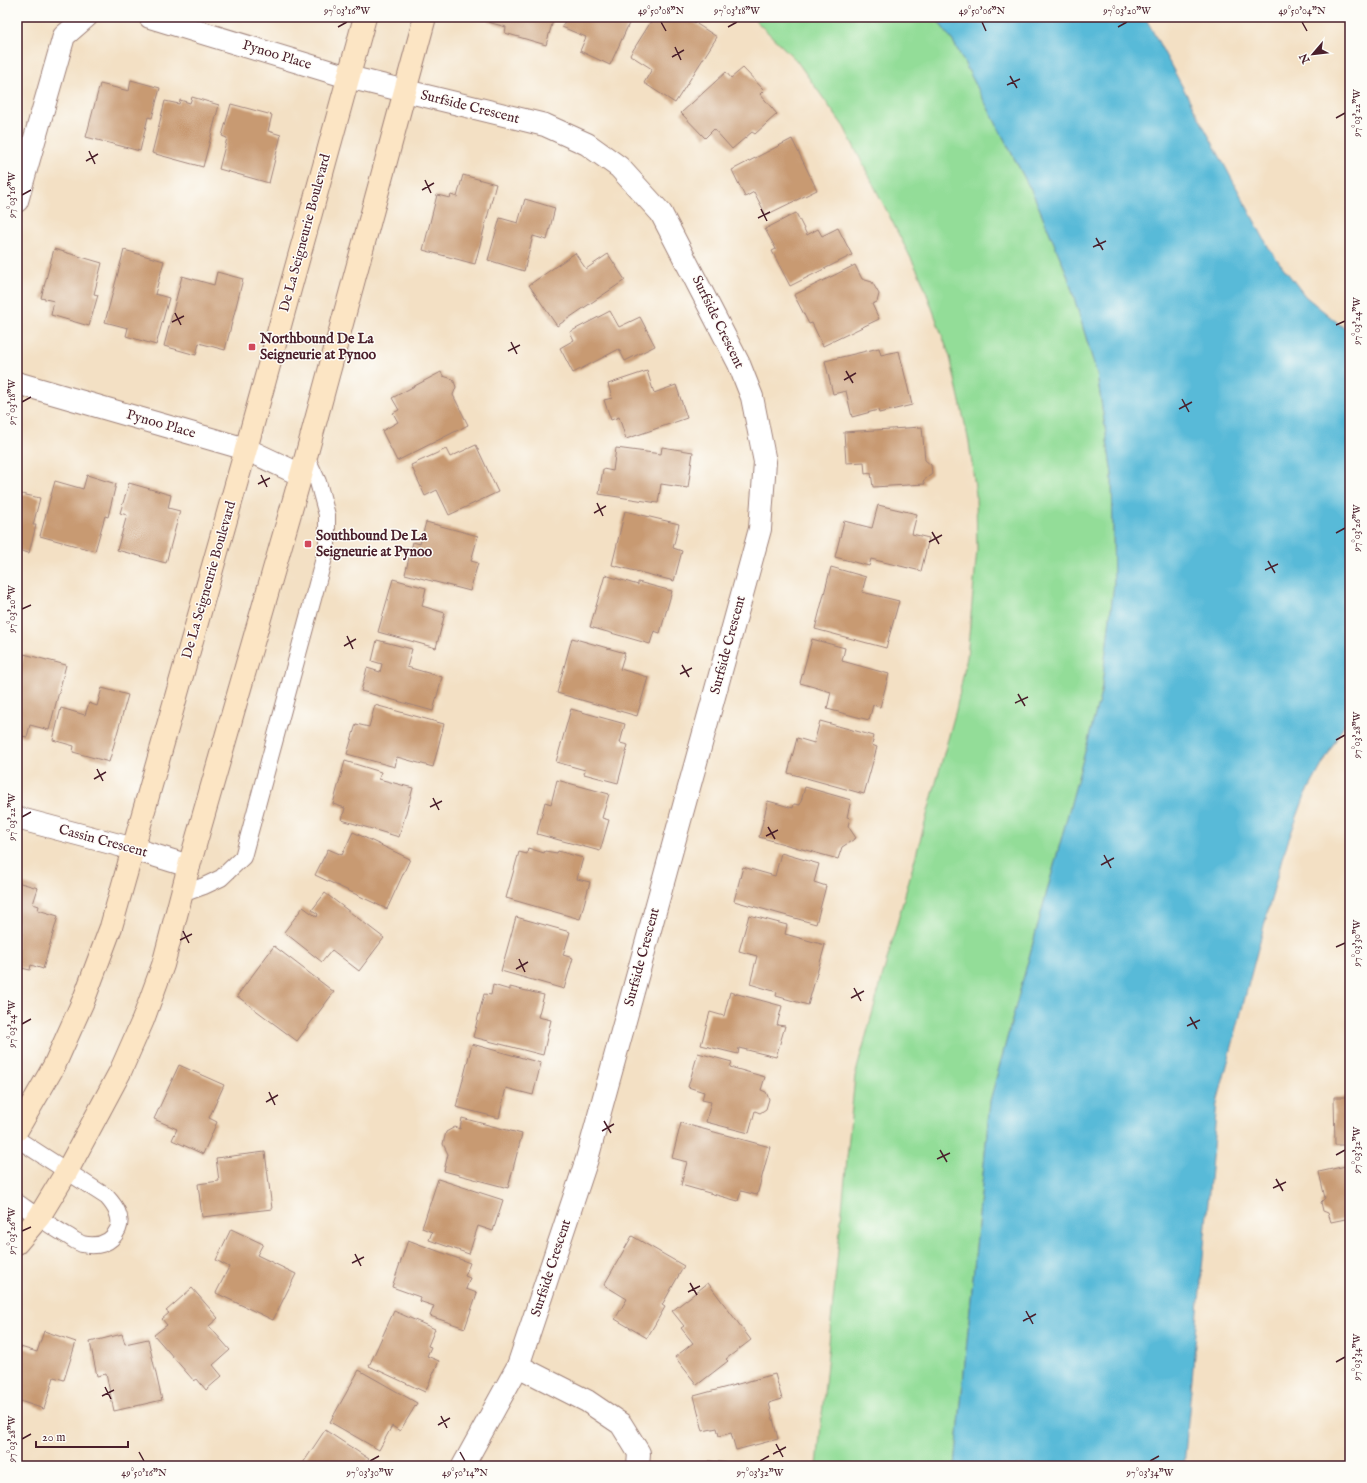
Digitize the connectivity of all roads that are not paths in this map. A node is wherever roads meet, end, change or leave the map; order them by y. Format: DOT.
graph roads {
  1 [pos="86,17"];
  2 [pos="150,17"];
  3 [pos="365,17"];
  4 [pos="425,17"];
  5 [pos="348,77"];
  6 [pos="404,91"];
  7 [pos="17,201"];
  8 [pos="17,383"];
  9 [pos="246,449"];
  10 [pos="303,466"];
  11 [pos="17,818"];
  12 [pos="134,850"];
  13 [pos="189,866"];
  14 [pos="182,894"];
  15 [pos="17,1130"];
  16 [pos="17,1139"];
  17 [pos="67,1171"];
  18 [pos="17,1202"];
  19 [pos="39,1217"];
  20 [pos="17,1243"];
  21 [pos="518,1366"];
  22 [pos="463,1466"];
  23 [pos="638,1466"];
  1 -- 7 [label="street"];
  2 -- 5 [label="street, Pynoo Place"];
  3 -- 5 [label="street, De La Seigneurie Boulevard"];
  4 -- 6 [label="street"];
  5 -- 6 [label="street, Pynoo Place"];
  5 -- 9 [label="street, De La Seigneurie Boulevard"];
  6 -- 10 [label="street"];
  6 -- 21 [label="street, Surfside Crescent"];
  8 -- 9 [label="street, Pynoo Place"];
  9 -- 10 [label="street, Pynoo Place"];
  9 -- 12 [label="street, De La Seigneurie Boulevard"];
  10 -- 13 [label="street"];
  10 -- 14 [label="lane"];
  11 -- 12 [label="street, Cassin Crescent"];
  12 -- 13 [label="street, Cassin Crescent"];
  12 -- 15 [label="street, De La Seigneurie Boulevard"];
  13 -- 14 [label="street"];
  14 -- 17 [label="street"];
  16 -- 17 [label="lane"];
  17 -- 19 [label="street"];
  17 -- 19 [label="lane"];
  18 -- 19 [label="lane"];
  19 -- 20 [label="street"];
  21 -- 22 [label="street, Surfside Crescent"];
  21 -- 23 [label="street"];
}
